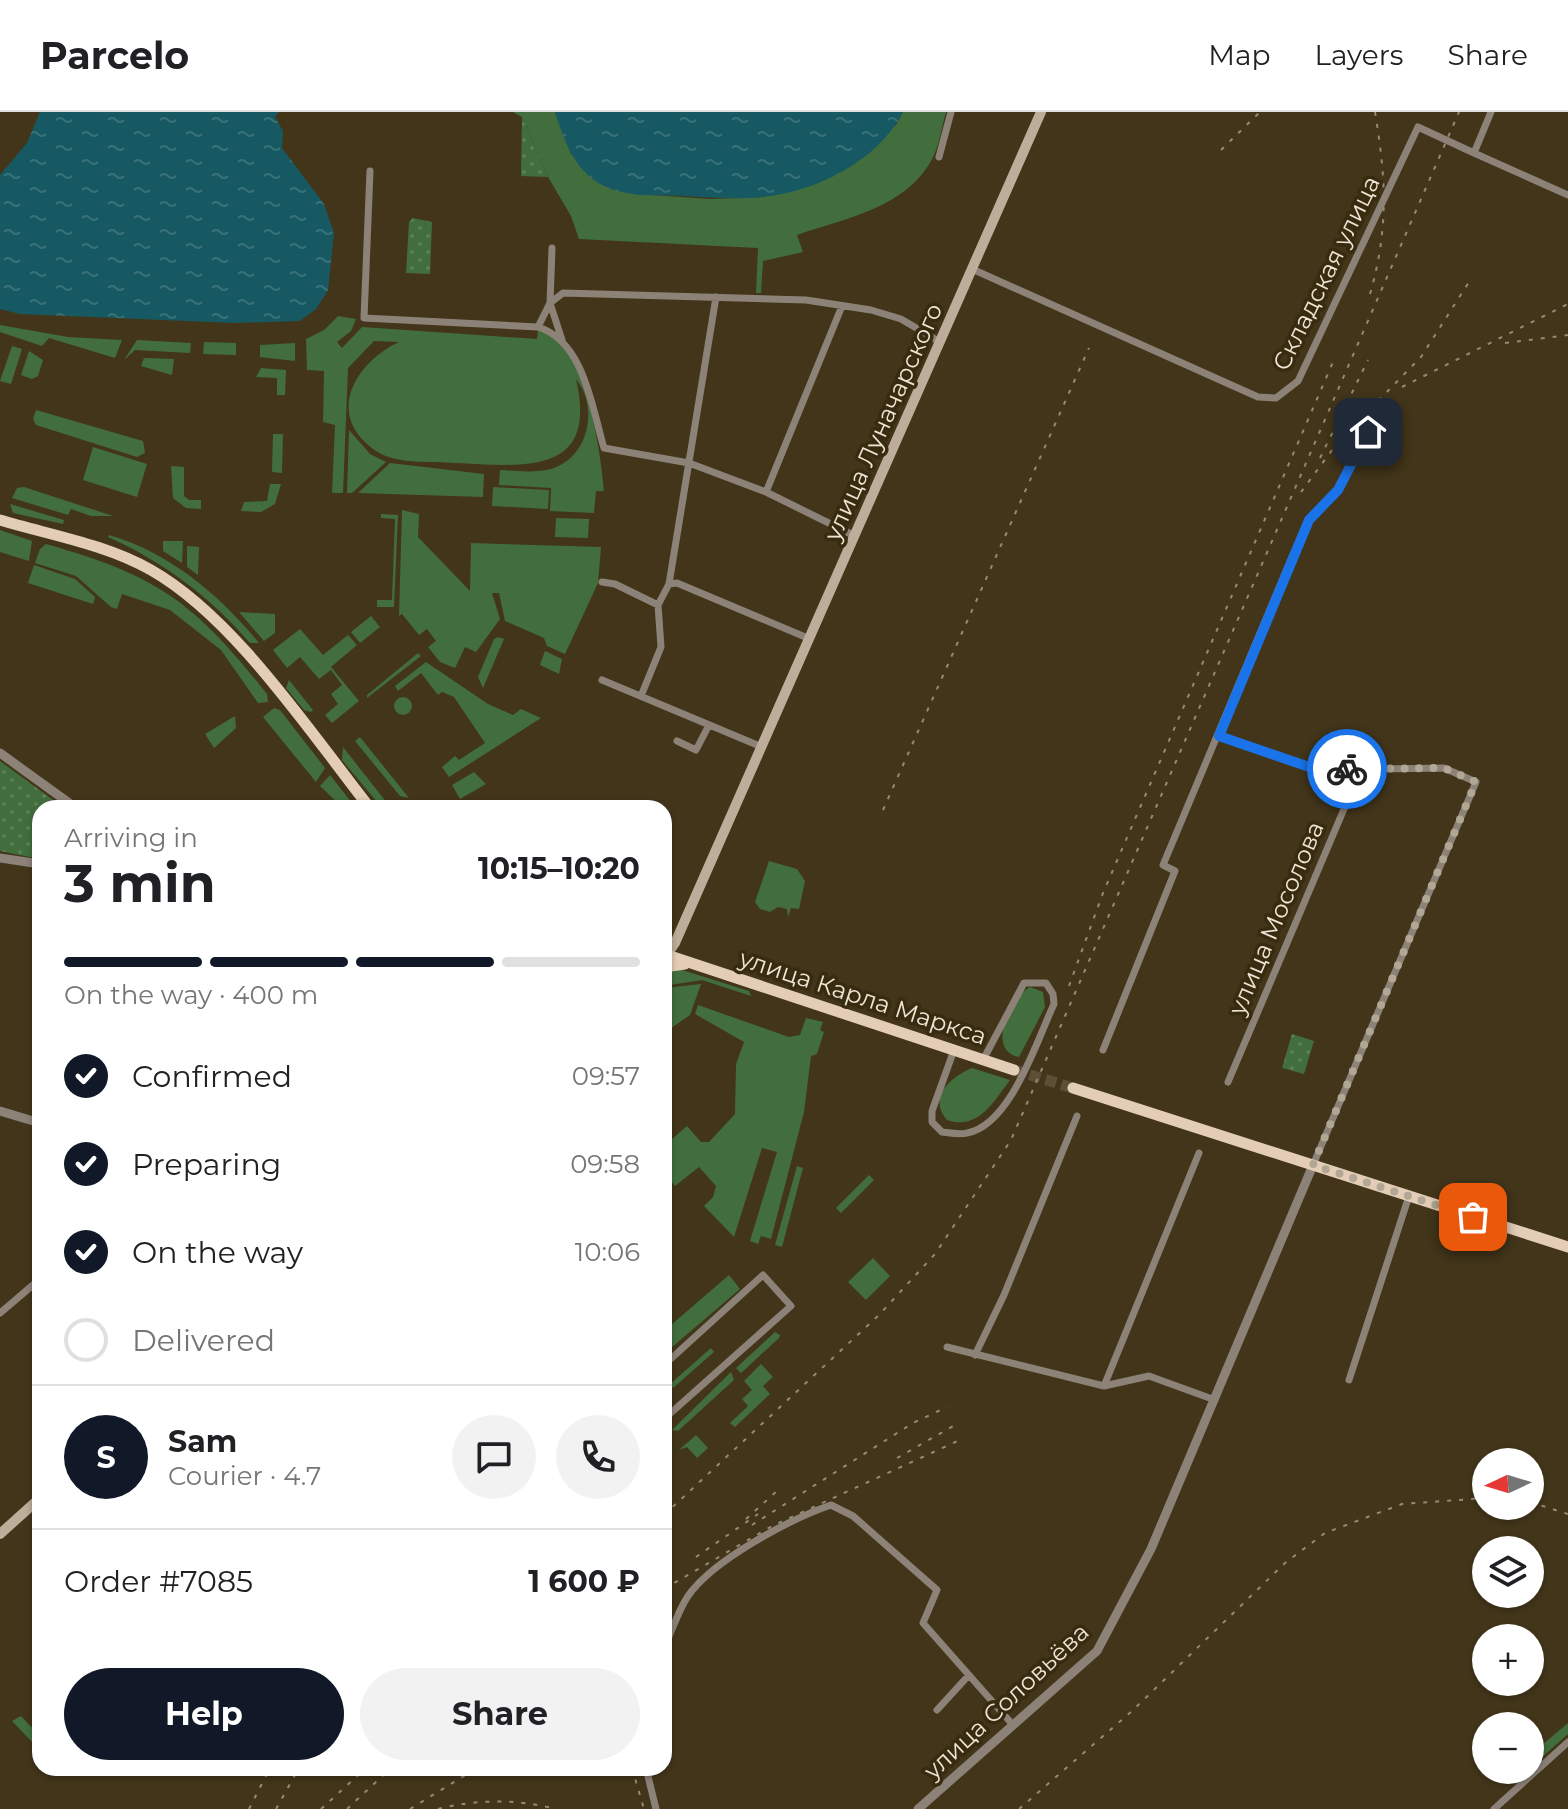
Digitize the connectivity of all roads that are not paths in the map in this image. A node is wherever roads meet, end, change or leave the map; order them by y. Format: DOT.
graph roads {
  1 [pos="951,112"];
  2 [pos="1041,112"];
  3 [pos="1491,112"];
  4 [pos="1474,153"];
  5 [pos="939,157"];
  6 [pos="370,171"];
  7 [pos="1568,195"];
  8 [pos="552,248"];
  9 [pos="972,269"];
  10 [pos="716,297"];
  11 [pos="550,303"];
  12 [pos="842,306"];
  13 [pos="538,327"];
  14 [pos="562,341"];
  15 [pos="940,342"];
  16 [pos="1377,412"];
  17 [pos="689,463"];
  18 [pos="766,492"];
  19 [pos="0,520"];
  20 [pos="855,536"];
  21 [pos="602,582"];
  22 [pos="669,584"];
  23 [pos="658,605"];
  24 [pos="810,639"];
  25 [pos="602,680"];
  26 [pos="641,696"];
  27 [pos="709,725"];
  28 [pos="1219,736"];
  29 [pos="677,741"];
  30 [pos="762,747"];
  31 [pos="0,753"];
  32 [pos="1361,769"];
  33 [pos="65,800"];
  34 [pos="364,800"];
  35 [pos="0,858"];
  36 [pos="32,863"];
  37 [pos="672,944"];
  38 [pos="672,960"];
  39 [pos="954,1050"];
  40 [pos="1103,1050"];
  41 [pos="983,1060"];
  42 [pos="1014,1070"];
  43 [pos="1228,1082"];
  44 [pos="1073,1088"];
  45 [pos="0,1111"];
  46 [pos="1077,1116"];
  47 [pos="32,1121"];
  48 [pos="1199,1153"];
  49 [pos="1313,1165"];
  50 [pos="1409,1196"];
  51 [pos="1568,1247"];
  52 [pos="32,1286"];
  53 [pos="0,1313"];
  54 [pos="947,1347"];
  55 [pos="975,1355"];
  56 [pos="672,1358"];
  57 [pos="1349,1380"];
  58 [pos="1104,1386"];
  59 [pos="1215,1400"];
  60 [pos="672,1412"];
  61 [pos="32,1505"];
  62 [pos="0,1534"];
  63 [pos="672,1631"];
  64 [pos="969,1675"];
  65 [pos="937,1710"];
  66 [pos="1013,1725"];
  67 [pos="1568,1742"];
  68 [pos="648,1776"];
  69 [pos="656,1809"];
  70 [pos="918,1809"];
  71 [pos="1494,1809"];
  1 -- 5 [label="street"];
  2 -- 9 [label="main road, улица Луначарского"];
  3 -- 4 [label="street"];
  4 -- 7 [label="street"];
  4 -- 9 [label="street, Складская улица"];
  6 -- 13 [label="street"];
  8 -- 11 [label="street"];
  9 -- 15 [label="main road, улица Луначарского"];
  10 -- 11 [label="street"];
  10 -- 12 [label="street"];
  10 -- 17 [label="street"];
  11 -- 13 [label="street"];
  11 -- 14 [label="street"];
  12 -- 15 [label="street"];
  12 -- 18 [label="street"];
  13 -- 14 [label="street"];
  14 -- 17 [label="street"];
  15 -- 20 [label="main road, улица Луначарского"];
  16 -- 28 [label="street"];
  17 -- 18 [label="street"];
  17 -- 22 [label="street"];
  18 -- 20 [label="street"];
  19 -- 34 [label="main road"];
  20 -- 24 [label="main road, улица Луначарского"];
  21 -- 23 [label="street"];
  22 -- 23 [label="street"];
  22 -- 24 [label="street"];
  23 -- 26 [label="street"];
  24 -- 30 [label="main road, улица Луначарского"];
  25 -- 26 [label="street"];
  26 -- 27 [label="street"];
  27 -- 29 [label="street"];
  27 -- 30 [label="street"];
  28 -- 32 [label="street"];
  28 -- 40 [label="street"];
  30 -- 37 [label="main road, улица Луначарского"];
  31 -- 33 [label="street"];
  32 -- 43 [label="street, улица Мосолова"];
  32 -- 49 [label="street"];
  35 -- 36 [label="street"];
  38 -- 39 [label="main road, улица Карла Маркса"];
  39 -- 41 [label="main road, улица Карла Маркса"];
  39 -- 41 [label="street"];
  41 -- 42 [label="main road, улица Карла Маркса"];
  44 -- 49 [label="main road"];
  45 -- 47 [label="street"];
  46 -- 55 [label="street"];
  48 -- 58 [label="street"];
  49 -- 50 [label="main road"];
  49 -- 59 [label="street, улица Соловьёва"];
  50 -- 51 [label="main road"];
  50 -- 57 [label="street"];
  52 -- 53 [label="street"];
  54 -- 55 [label="street"];
  55 -- 58 [label="street"];
  56 -- 60 [label="street"];
  58 -- 59 [label="street"];
  59 -- 66 [label="street, улица Соловьёва"];
  61 -- 62 [label="main road"];
  63 -- 64 [label="street"];
  64 -- 65 [label="street"];
  64 -- 66 [label="street"];
  66 -- 70 [label="street, улица Соловьёва"];
  67 -- 71 [label="street"];
  68 -- 69 [label="street"];
}
